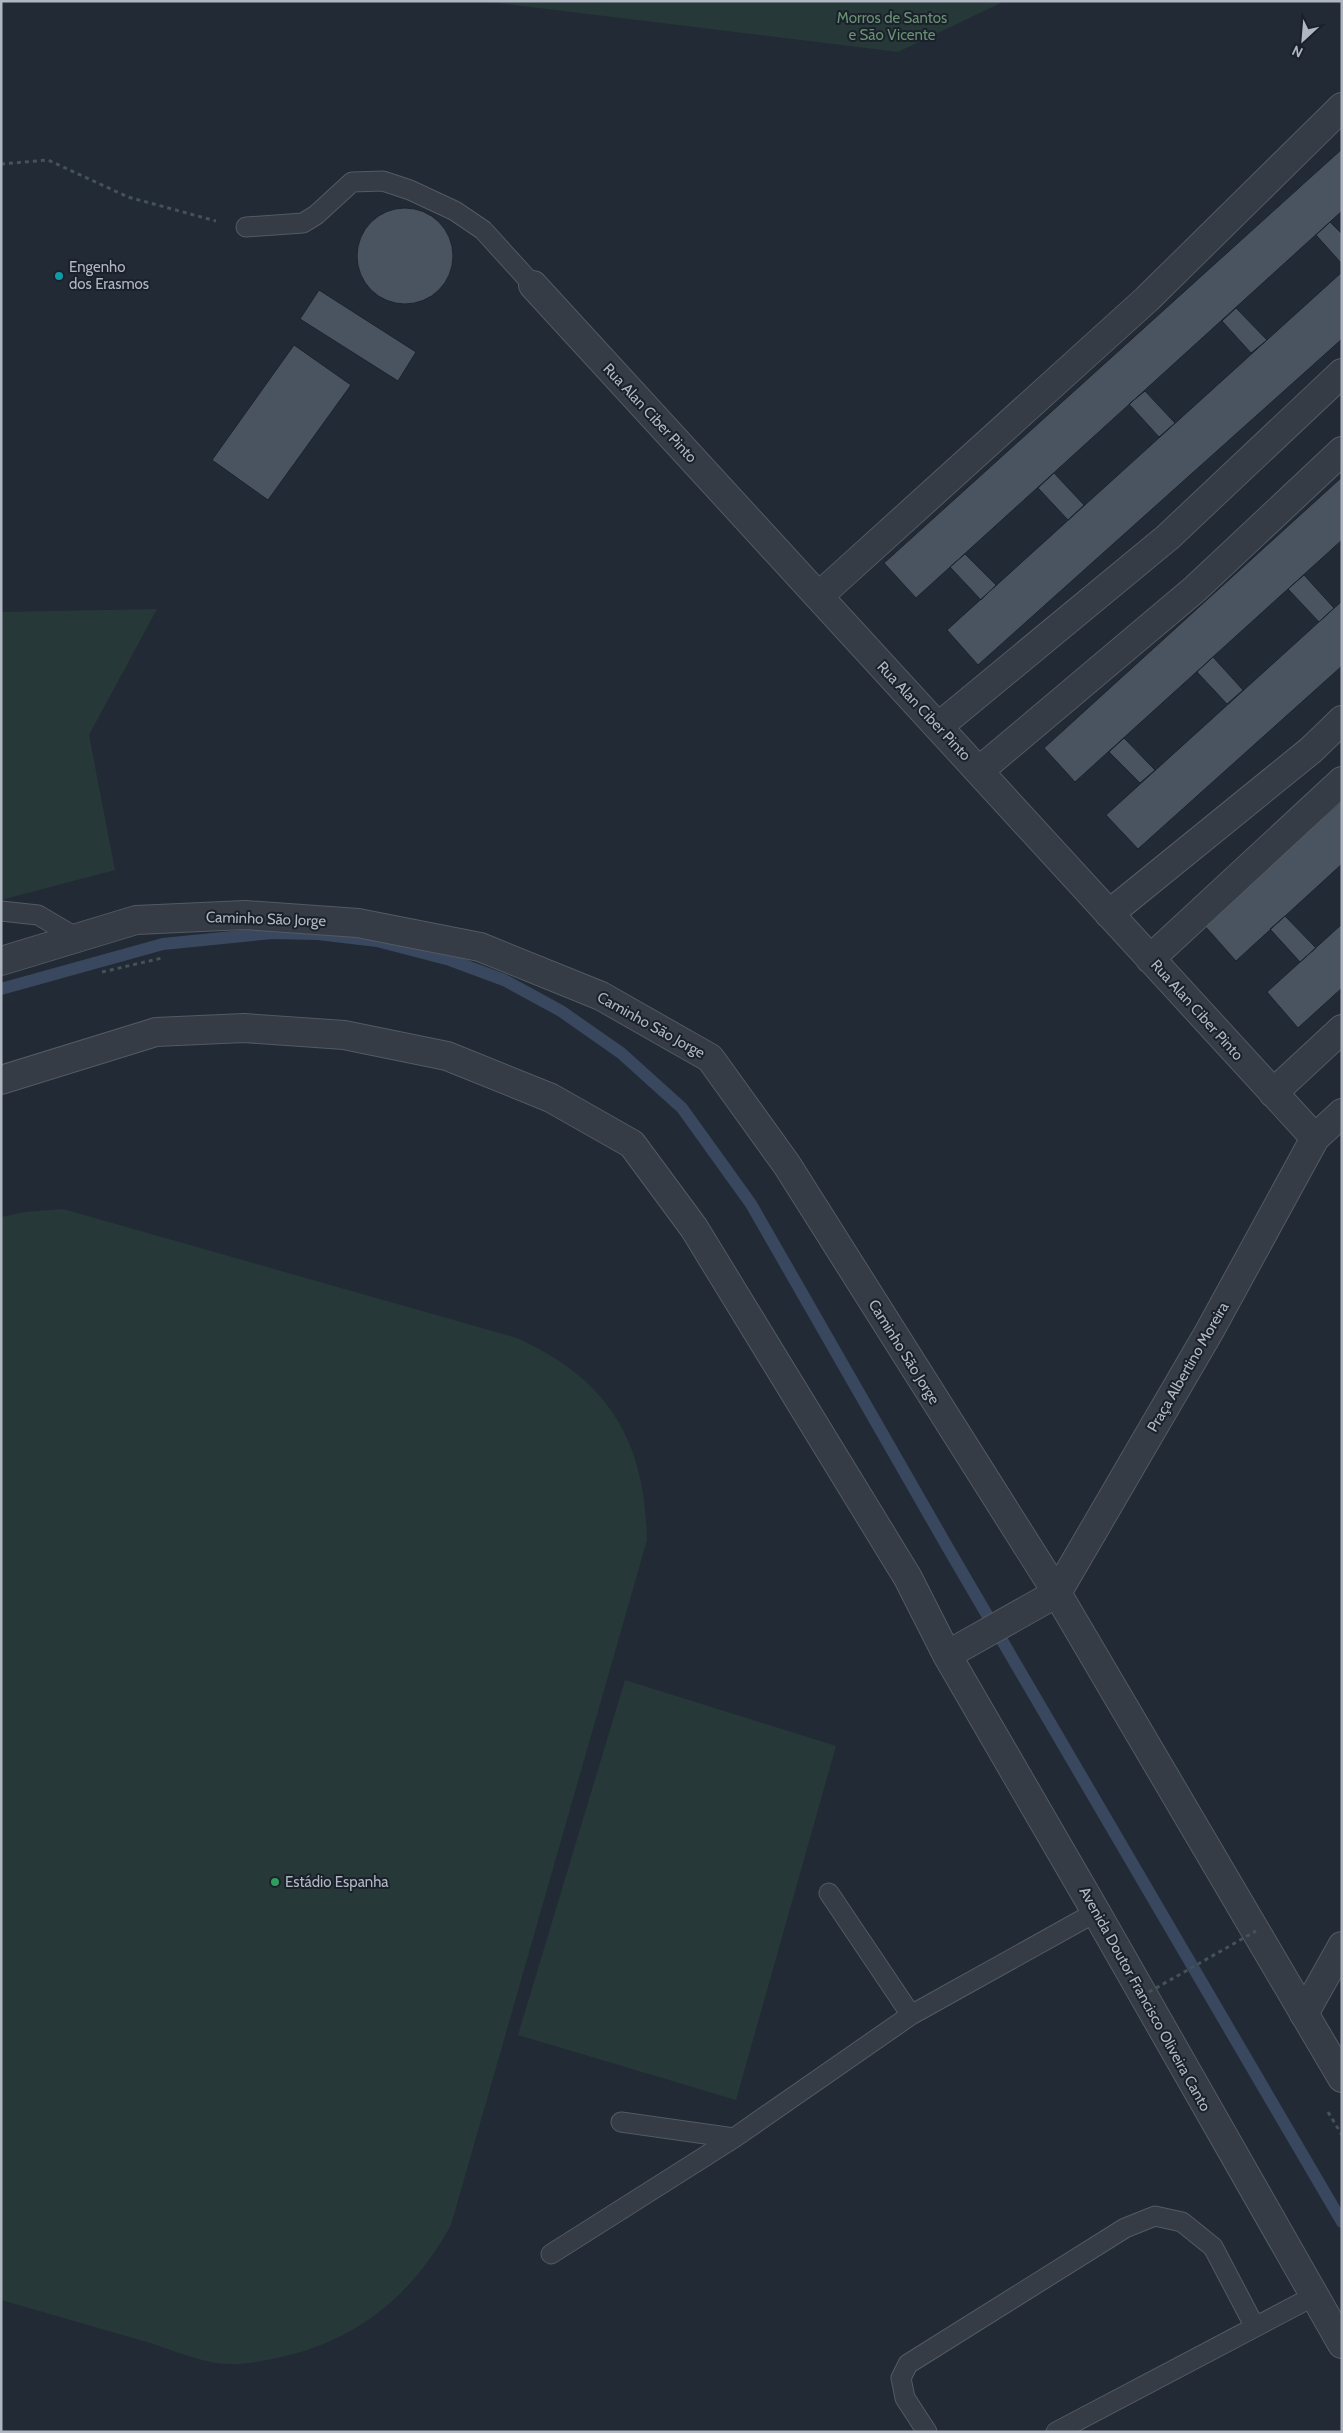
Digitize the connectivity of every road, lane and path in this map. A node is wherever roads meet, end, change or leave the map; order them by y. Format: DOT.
graph roads {
  1 [pos="1342,107"];
  2 [pos="1,164"];
  3 [pos="246,227"];
  4 [pos="533,284"];
  5 [pos="1342,373"];
  6 [pos="1342,451"];
  7 [pos="819,596"];
  8 [pos="1342,720"];
  9 [pos="938,727"];
  10 [pos="979,771"];
  11 [pos="1342,781"];
  12 [pos="1,910"];
  13 [pos="1109,914"];
  14 [pos="77,938"];
  15 [pos="1150,959"];
  16 [pos="1,961"];
  17 [pos="1342,1029"];
  18 [pos="1,1080"];
  19 [pos="1273,1093"];
  20 [pos="1342,1113"];
  21 [pos="1315,1138"];
  22 [pos="1057,1593"];
  23 [pos="953,1651"];
  24 [pos="829,1893"];
  25 [pos="1096,1912"];
  26 [pos="1256,1931"];
  27 [pos="1342,1946"];
  28 [pos="1142,1996"];
  29 [pos="1304,2014"];
  30 [pos="911,2015"];
  31 [pos="1342,2078"];
  32 [pos="621,2122"];
  33 [pos="734,2138"];
  34 [pos="551,2254"];
  35 [pos="1314,2296"];
  36 [pos="1255,2327"];
  37 [pos="1342,2344"];
  38 [pos="926,2432"];
  39 [pos="1056,2432"];
  1 -- 7 [label="street"];
  2 -- 3 [label="path"];
  3 -- 4 [label="lane"];
  4 -- 7 [label="street, Rua Alan Ciber Pinto"];
  5 -- 9 [label="street"];
  6 -- 10 [label="street"];
  7 -- 9 [label="street, Rua Alan Ciber Pinto"];
  8 -- 13 [label="street"];
  9 -- 10 [label="street, Rua Alan Ciber Pinto"];
  10 -- 13 [label="street, Rua Alan Ciber Pinto"];
  11 -- 15 [label="street"];
  12 -- 14 [label="lane"];
  13 -- 15 [label="street, Rua Alan Ciber Pinto"];
  14 -- 16 [label="street, Caminho São Jorge"];
  14 -- 22 [label="street, Caminho São Jorge"];
  15 -- 19 [label="street, Rua Alan Ciber Pinto"];
  17 -- 19 [label="street"];
  18 -- 23 [label="street"];
  19 -- 21 [label="street, Rua Alan Ciber Pinto"];
  20 -- 21 [label="street, Praça Albertino Moreira"];
  21 -- 22 [label="street, Praça Albertino Moreira"];
  22 -- 23 [label="street"];
  22 -- 26 [label="street"];
  23 -- 25 [label="street, Avenida Doutor Francisco Oliveira Canto"];
  24 -- 30 [label="lane"];
  25 -- 28 [label="street, Avenida Doutor Francisco Oliveira Canto"];
  25 -- 30 [label="lane"];
  26 -- 28 [label="path, bridge"];
  26 -- 29 [label="street"];
  27 -- 29 [label="street"];
  28 -- 35 [label="street, Avenida Doutor Francisco Oliveira Canto"];
  29 -- 31 [label="street"];
  30 -- 33 [label="lane"];
  32 -- 33 [label="lane"];
  33 -- 34 [label="lane"];
  35 -- 36 [label="lane"];
  35 -- 37 [label="street, Avenida Doutor Francisco Oliveira Canto"];
  36 -- 38 [label="lane"];
  36 -- 39 [label="lane"];
}
